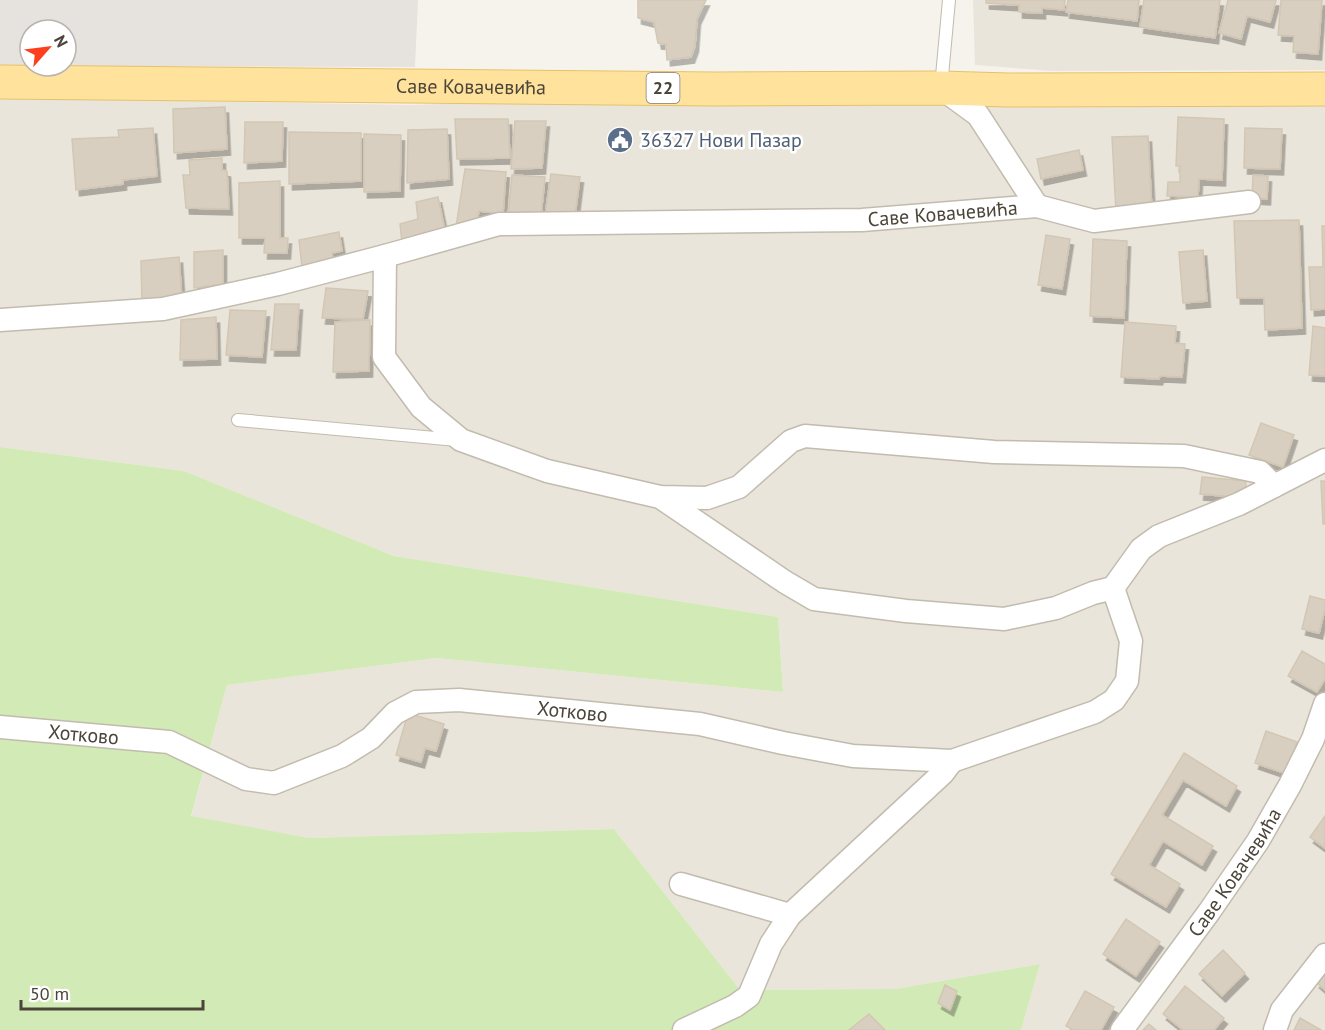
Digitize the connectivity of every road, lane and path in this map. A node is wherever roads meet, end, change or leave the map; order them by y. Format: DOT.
graph roads {
  1 [pos="949,0"];
  2 [pos="0,82"];
  3 [pos="941,88"];
  4 [pos="1325,89"];
  5 [pos="1249,202"];
  6 [pos="1037,206"];
  7 [pos="385,256"];
  8 [pos="0,320"];
  9 [pos="238,420"];
  10 [pos="461,440"];
  11 [pos="1325,460"];
  12 [pos="1274,486"];
  13 [pos="660,497"];
  14 [pos="1113,588"];
  15 [pos="1325,704"];
  16 [pos="0,728"];
  17 [pos="952,761"];
  18 [pos="681,884"];
  19 [pos="790,915"];
  20 [pos="1325,955"];
  21 [pos="684,1030"];
  22 [pos="1122,1030"];
  23 [pos="1275,1030"];
  1 -- 3 [label="lane"];
  2 -- 3 [label="main road, Саве Ковачевића / 22"];
  3 -- 4 [label="main road, Саве Ковачевића / 22"];
  3 -- 6 [label="street, Саве Ковачевића"];
  5 -- 6 [label="street, Саве Ковачевића"];
  6 -- 7 [label="street, Саве Ковачевића"];
  7 -- 8 [label="street, Саве Ковачевића"];
  7 -- 10 [label="street"];
  9 -- 10 [label="lane"];
  10 -- 13 [label="street"];
  11 -- 12 [label="street"];
  12 -- 13 [label="street"];
  12 -- 14 [label="street"];
  13 -- 14 [label="street"];
  14 -- 17 [label="street"];
  15 -- 22 [label="street, Саве Ковачевића"];
  16 -- 17 [label="street, Хотково"];
  17 -- 19 [label="street"];
  18 -- 19 [label="street"];
  19 -- 21 [label="street"];
  20 -- 23 [label="street"];
}
